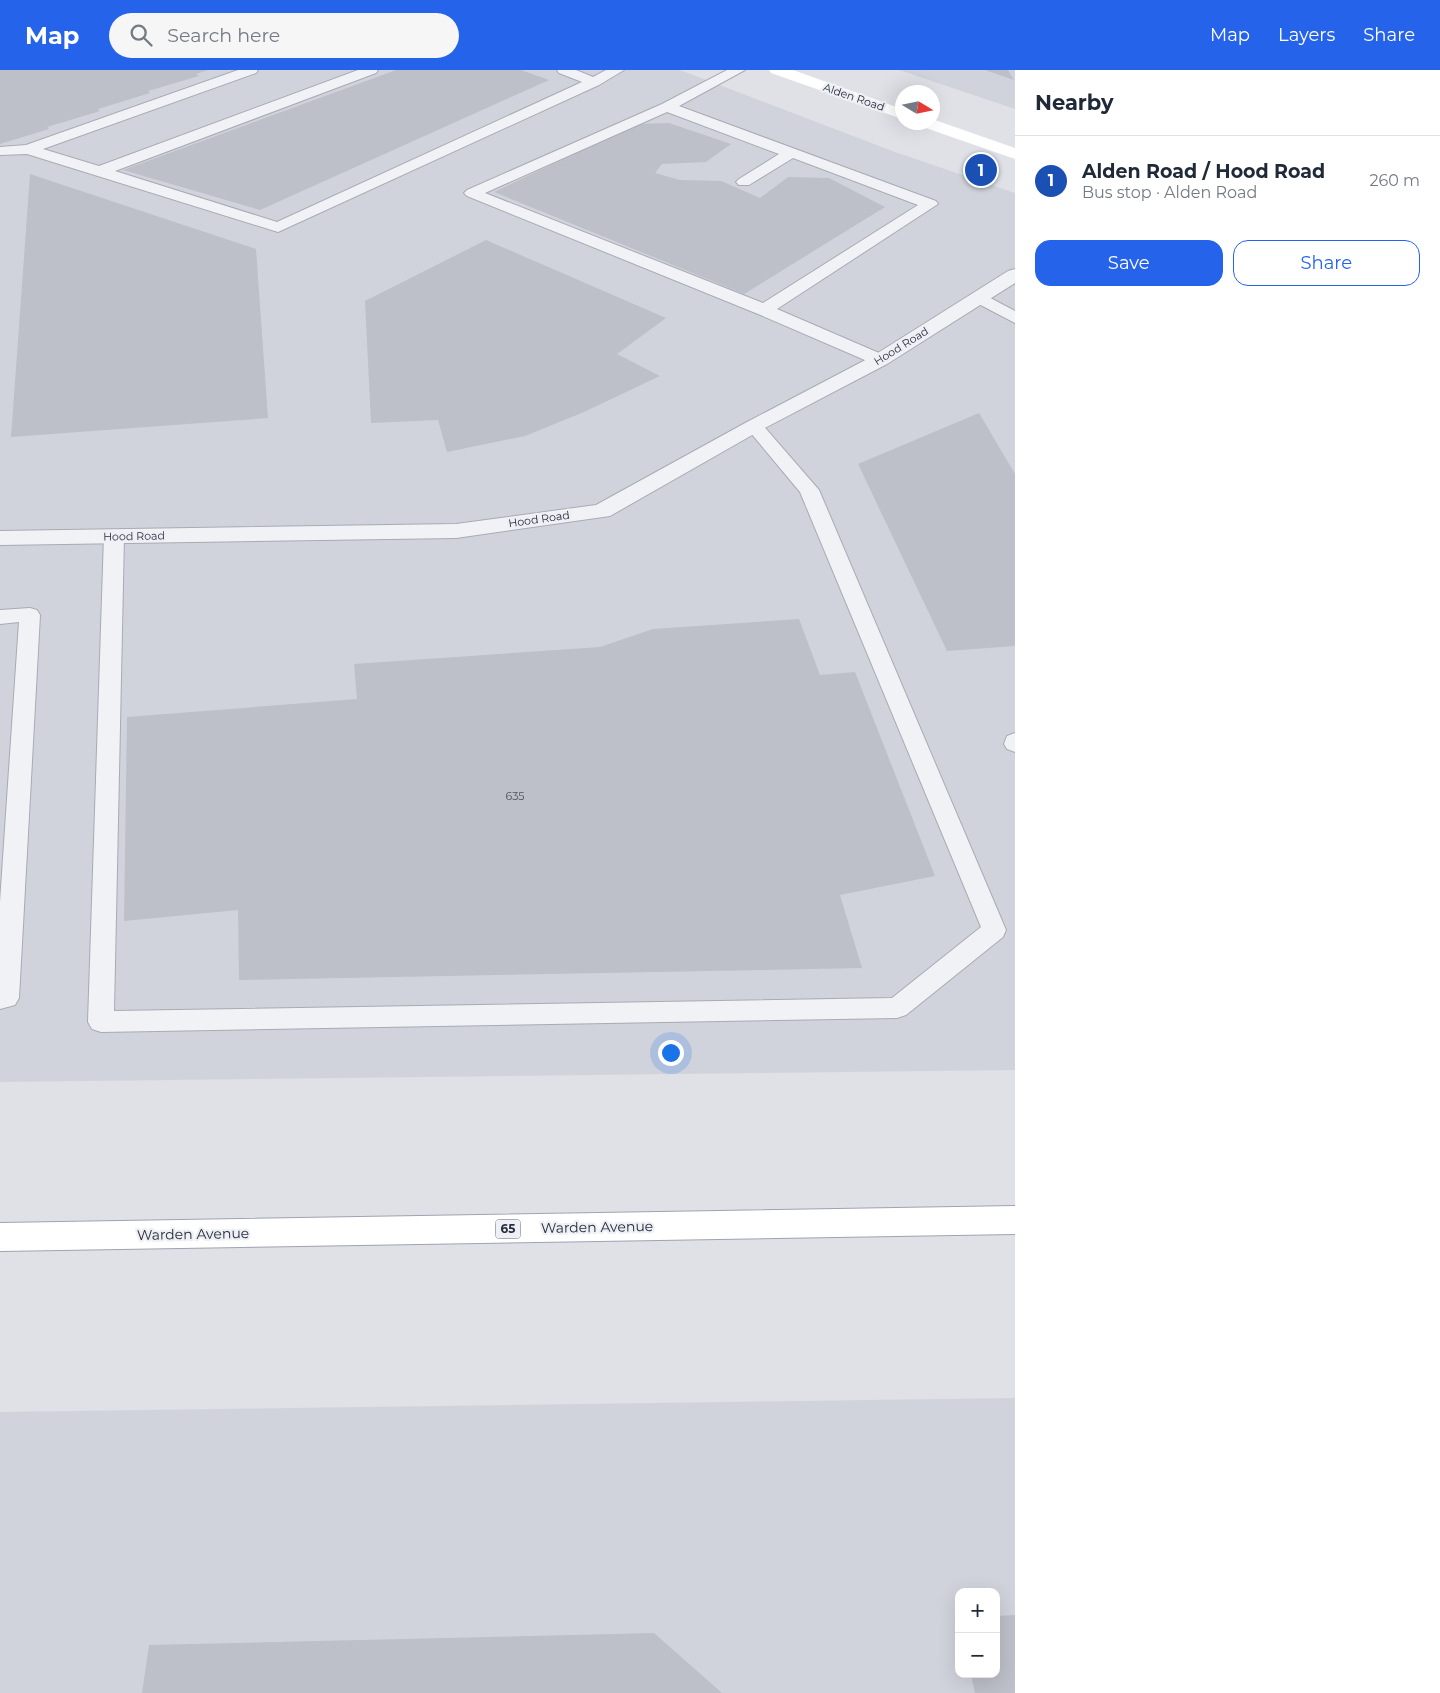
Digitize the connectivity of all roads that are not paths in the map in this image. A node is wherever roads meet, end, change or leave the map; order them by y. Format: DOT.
graph roads {
  1 [pos="251,70"];
  2 [pos="371,70"];
  3 [pos="564,70"];
  4 [pos="617,70"];
  5 [pos="738,70"];
  6 [pos="777,70"];
  7 [pos="594,82"];
  8 [pos="667,107"];
  9 [pos="895,112"];
  10 [pos="940,127"];
  11 [pos="28,148"];
  12 [pos="0,151"];
  13 [pos="791,153"];
  14 [pos="1015,154"];
  15 [pos="100,171"];
  16 [pos="744,182"];
  17 [pos="1015,275"];
  18 [pos="979,297"];
  19 [pos="764,310"];
  20 [pos="1015,318"];
  21 [pos="880,360"];
  22 [pos="754,426"];
  23 [pos="114,536"];
  24 [pos="0,538"];
  25 [pos="0,617"];
  26 [pos="0,998"];
  27 [pos="1015,1220"];
  28 [pos="0,1237"];
  1 -- 11 [label="lane"];
  2 -- 15 [label="lane"];
  3 -- 7 [label="lane"];
  4 -- 7 [label="lane"];
  5 -- 8 [label="lane"];
  6 -- 9 [label="main road, Alden Road"];
  7 -- 15 [label="lane"];
  8 -- 13 [label="lane"];
  8 -- 19 [label="lane"];
  10 -- 14 [label="main road"];
  11 -- 12 [label="lane"];
  11 -- 15 [label="lane"];
  13 -- 16 [label="lane"];
  13 -- 19 [label="lane"];
  17 -- 18 [label="street, Hood Road"];
  18 -- 20 [label="lane"];
  18 -- 21 [label="street, Hood Road"];
  19 -- 21 [label="lane"];
  21 -- 22 [label="street, Hood Road"];
  22 -- 23 [label="street, Hood Road"];
  22 -- 23 [label="lane"];
  23 -- 24 [label="street, Hood Road"];
  25 -- 26 [label="lane"];
  27 -- 28 [label="main road, Warden Avenue / 65"];
}
